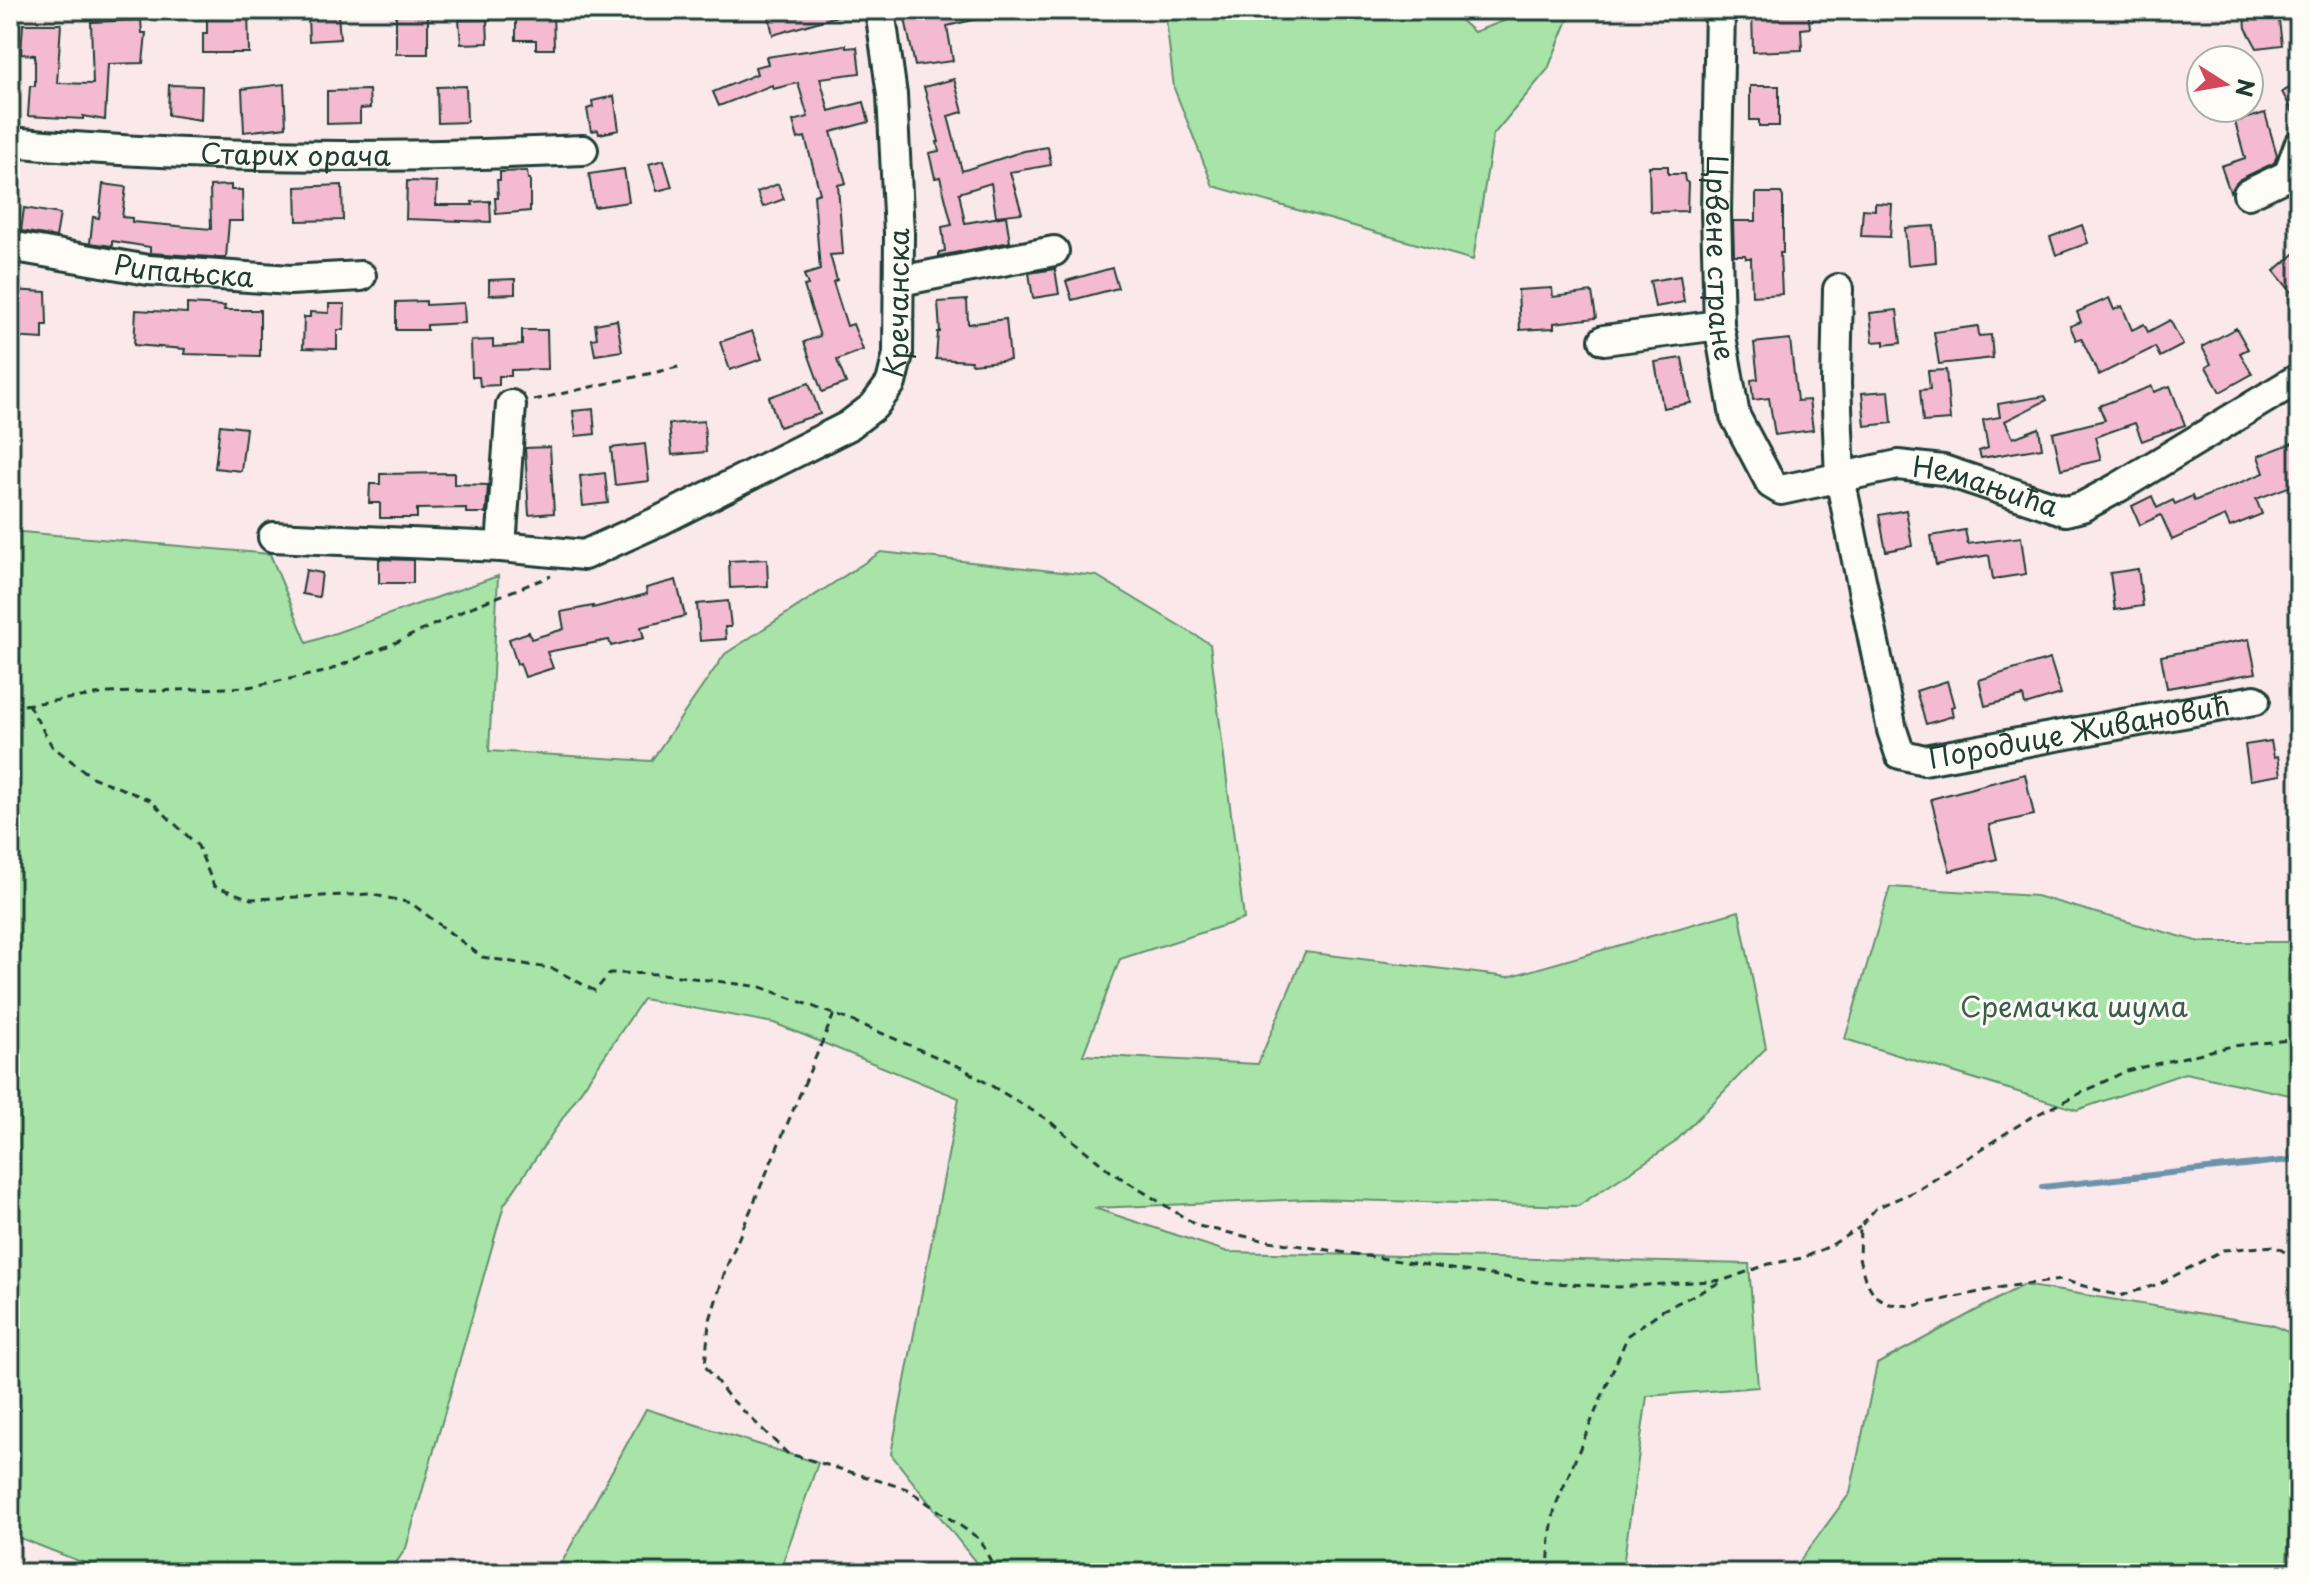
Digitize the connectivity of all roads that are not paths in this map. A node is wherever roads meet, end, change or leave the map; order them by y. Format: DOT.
graph roads {
  1 [pos="880,10"];
  2 [pos="1720,10"];
  3 [pos="10,142"];
  4 [pos="2299,145"];
  5 [pos="583,150"];
  6 [pos="2248,194"];
  7 [pos="10,246"];
  8 [pos="1054,251"];
  9 [pos="361,276"];
  10 [pos="900,281"];
  11 [pos="1838,289"];
  12 [pos="1719,325"];
  13 [pos="1604,340"];
  14 [pos="2299,378"];
  15 [pos="511,405"];
  16 [pos="1840,478"];
  17 [pos="1781,490"];
  18 [pos="273,537"];
  19 [pos="501,547"];
  20 [pos="2255,700"];
  1 -- 10 [label="street, Кречанска"];
  2 -- 12 [label="street, Црвене стране"];
  3 -- 5 [label="street, Старих орача"];
  4 -- 6 [label="street"];
  7 -- 9 [label="street, Рипањска"];
  8 -- 10 [label="street"];
  10 -- 19 [label="street, Кречанска"];
  11 -- 16 [label="street"];
  12 -- 13 [label="street"];
  12 -- 17 [label="street, Црвене стране"];
  14 -- 16 [label="street, Немањића"];
  15 -- 19 [label="street"];
  16 -- 17 [label="street, Немањића"];
  16 -- 20 [label="street, Породице Живановић"];
  18 -- 19 [label="street"];
}
